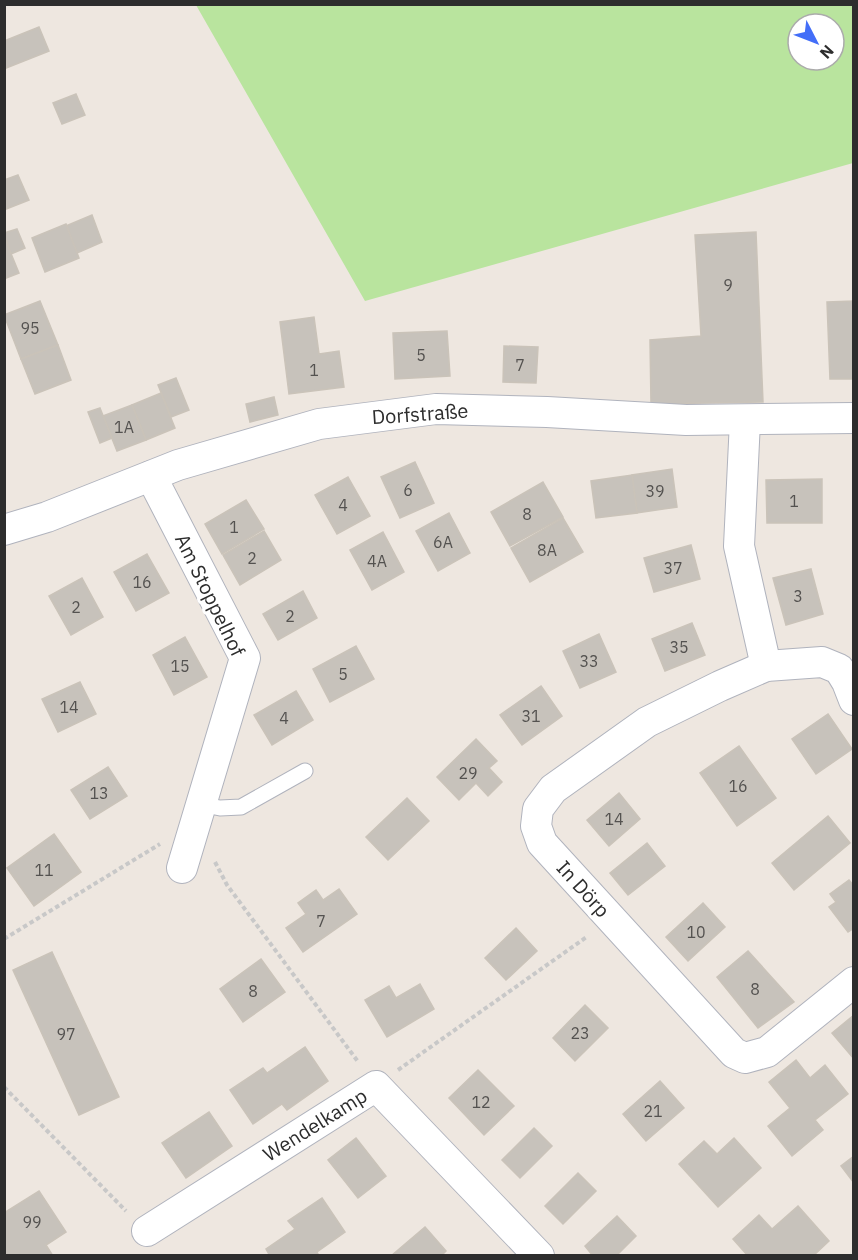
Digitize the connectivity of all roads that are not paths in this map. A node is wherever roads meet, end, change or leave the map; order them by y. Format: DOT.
graph roads {
  1 [pos="854,418"];
  2 [pos="745,421"];
  3 [pos="151,476"];
  4 [pos="4,530"];
  5 [pos="766,666"];
  6 [pos="854,700"];
  7 [pos="305,771"];
  8 [pos="197,813"];
  9 [pos="182,868"];
  10 [pos="854,982"];
  11 [pos="147,1231"];
  12 [pos="538,1256"];
  1 -- 2 [label="street, Dorfstraße"];
  2 -- 3 [label="street, Dorfstraße"];
  2 -- 5 [label="street"];
  3 -- 4 [label="street, Dorfstraße"];
  3 -- 8 [label="street, Am Stoppelhof"];
  5 -- 6 [label="street, In Dörp"];
  5 -- 10 [label="street, In Dörp"];
  7 -- 8 [label="lane"];
  8 -- 9 [label="street, Am Stoppelhof"];
  11 -- 12 [label="street, Wendelkamp"];
}
